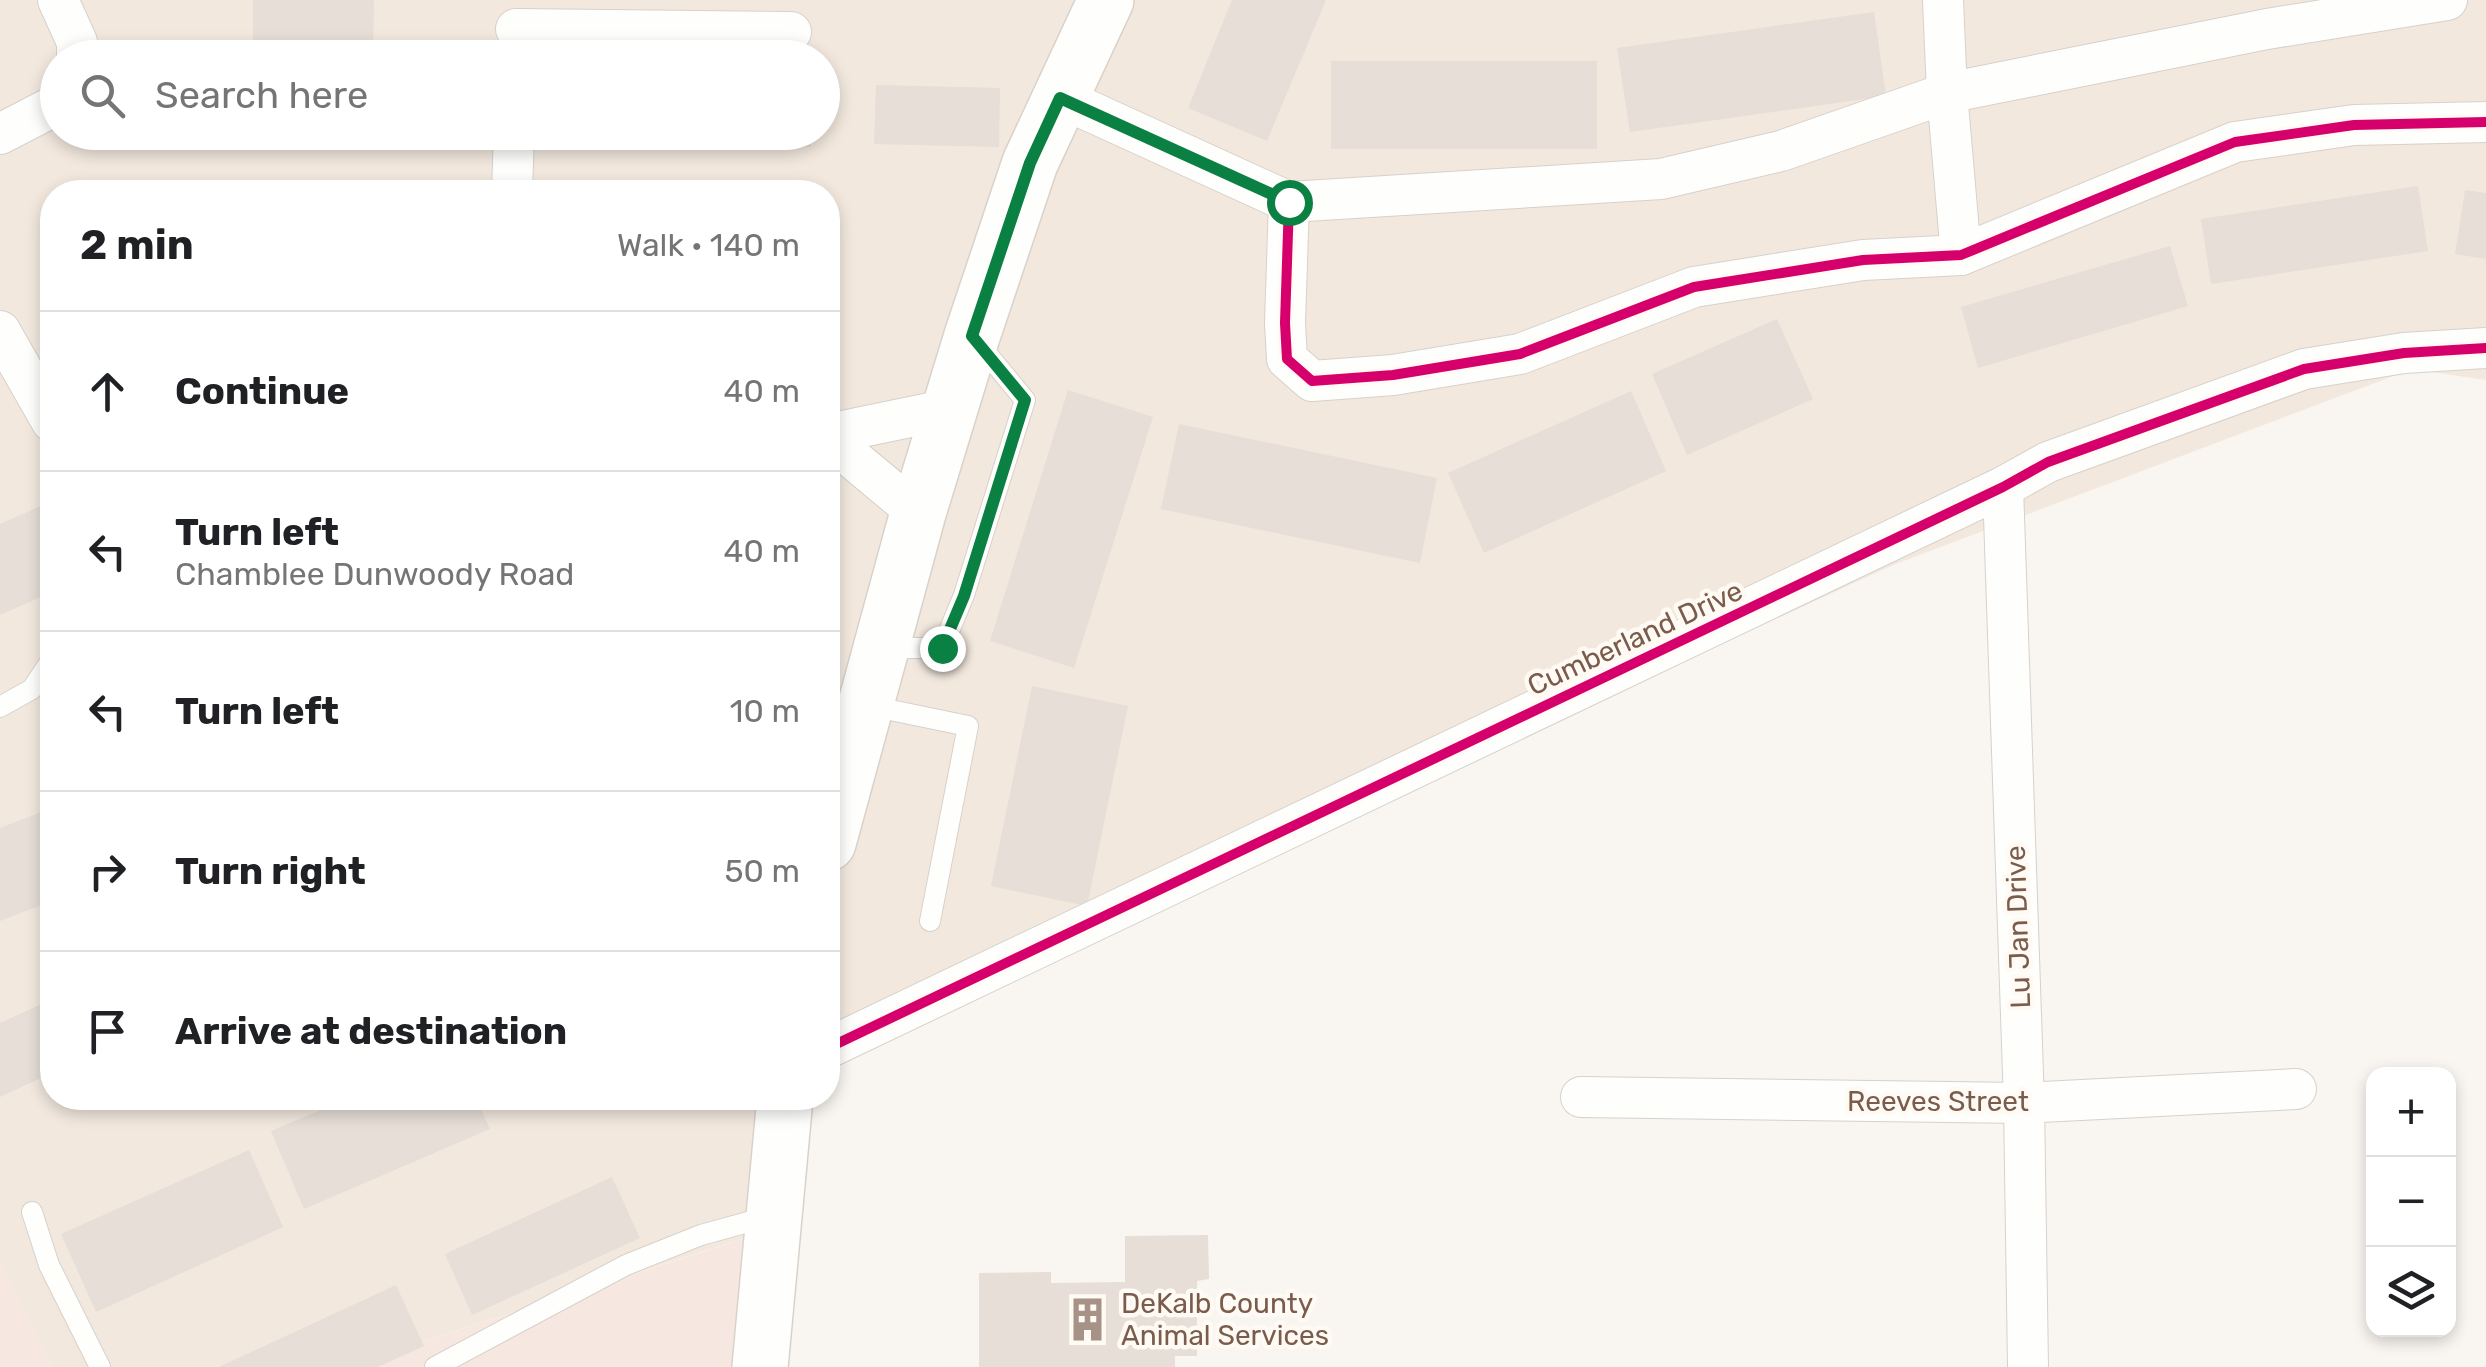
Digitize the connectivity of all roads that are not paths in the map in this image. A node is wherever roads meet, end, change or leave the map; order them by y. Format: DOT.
graph roads {
  1 [pos="58,0"];
  2 [pos="1106,0"];
  3 [pos="1944,0"];
  4 [pos="2448,0"];
  5 [pos="2266,15"];
  6 [pos="516,29"];
  7 [pos="792,32"];
  8 [pos="76,40"];
  9 [pos="1948,92"];
  10 [pos="1060,98"];
  11 [pos="40,113"];
  12 [pos="2486,122"];
  13 [pos="0,134"];
  14 [pos="513,150"];
  15 [pos="512,180"];
  16 [pos="1288,212"];
  17 [pos="1961,255"];
  18 [pos="0,331"];
  19 [pos="972,336"];
  20 [pos="2486,348"];
  21 [pos="40,401"];
  22 [pos="950,408"];
  23 [pos="840,433"];
  24 [pos="840,446"];
  25 [pos="2003,487"];
  26 [pos="918,514"];
  27 [pos="880,648"];
  28 [pos="40,677"];
  29 [pos="864,704"];
  30 [pos="0,707"];
  31 [pos="840,796"];
  32 [pos="930,921"];
  33 [pos="840,1042"];
  34 [pos="2296,1089"];
  35 [pos="1581,1097"];
  36 [pos="2024,1103"];
  37 [pos="784,1110"];
  38 [pos="32,1212"];
  39 [pos="772,1215"];
  40 [pos="100,1367"];
  41 [pos="435,1367"];
  42 [pos="760,1367"];
  43 [pos="2028,1367"];
  1 -- 8 [label="street"];
  2 -- 10 [label="street"];
  3 -- 9 [label="street"];
  4 -- 5 [label="street"];
  5 -- 9 [label="street"];
  6 -- 7 [label="street"];
  9 -- 16 [label="street"];
  9 -- 17 [label="street"];
  10 -- 16 [label="street"];
  10 -- 19 [label="street"];
  11 -- 13 [label="street"];
  12 -- 17 [label="street"];
  14 -- 15 [label="street"];
  16 -- 17 [label="street"];
  18 -- 21 [label="street"];
  19 -- 22 [label="street"];
  19 -- 27 [label="lane"];
  20 -- 25 [label="street, Cumberland Drive"];
  22 -- 23 [label="street"];
  22 -- 26 [label="street"];
  24 -- 26 [label="street"];
  25 -- 33 [label="street, Cumberland Drive"];
  25 -- 36 [label="street, Lu Jan Drive"];
  26 -- 27 [label="street"];
  27 -- 29 [label="street"];
  28 -- 30 [label="lane"];
  29 -- 31 [label="street"];
  29 -- 32 [label="lane"];
  34 -- 36 [label="street, Reeves Street"];
  35 -- 36 [label="street, Reeves Street"];
  36 -- 43 [label="street, Lu Jan Drive"];
  37 -- 39 [label="street"];
  38 -- 40 [label="lane"];
  39 -- 41 [label="lane"];
  39 -- 42 [label="street"];
}
